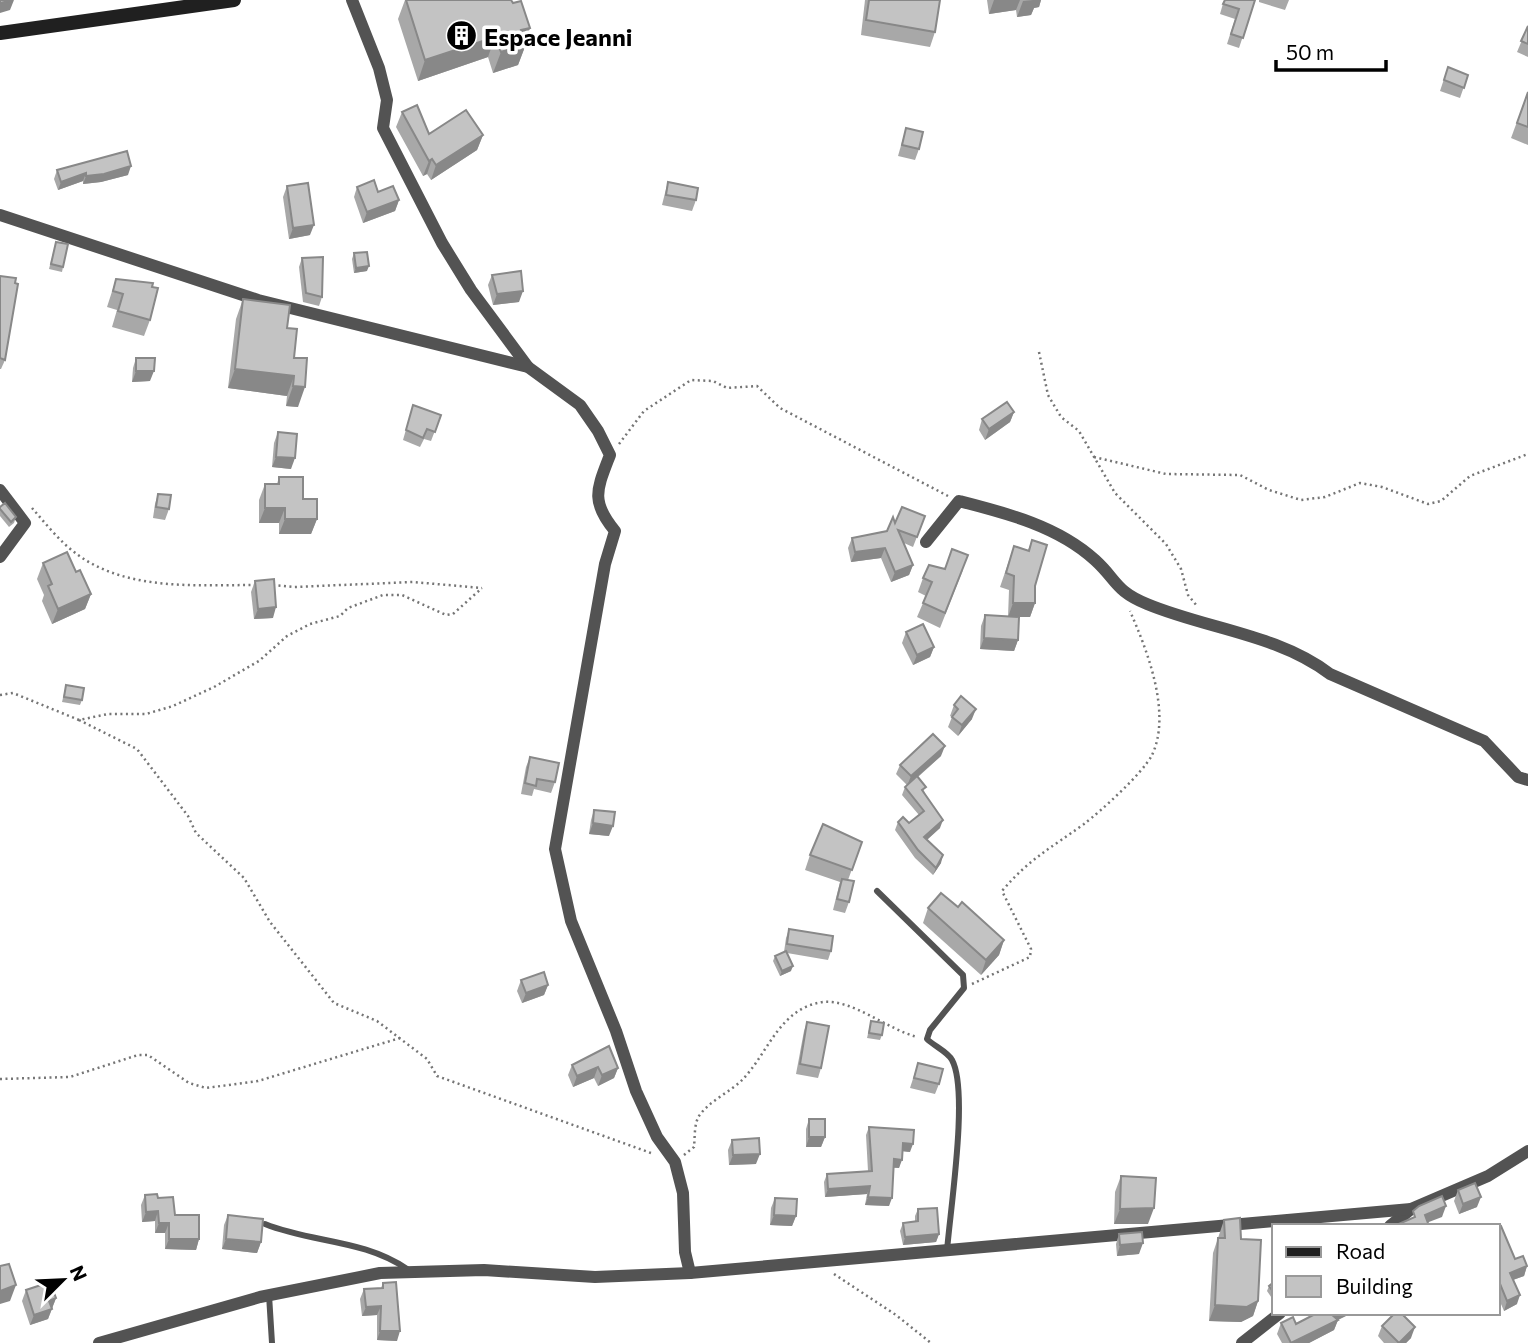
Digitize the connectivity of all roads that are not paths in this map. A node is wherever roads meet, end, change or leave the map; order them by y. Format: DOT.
graph roads {
  1 [pos="234,0"];
  2 [pos="352,0"];
  3 [pos="0,33"];
  4 [pos="0,215"];
  5 [pos="528,367"];
  6 [pos="0,490"];
  7 [pos="926,542"];
  8 [pos="0,557"];
  9 [pos="1528,780"];
  10 [pos="877,891"];
  11 [pos="1528,1151"];
  12 [pos="1411,1209"];
  13 [pos="265,1224"];
  14 [pos="1392,1224"];
  15 [pos="947,1251"];
  16 [pos="411,1273"];
  17 [pos="690,1273"];
  18 [pos="269,1296"];
  19 [pos="1277,1315"];
  20 [pos="99,1343"];
  21 [pos="272,1343"];
  22 [pos="1242,1343"];
  1 -- 3 [label="main road"];
  2 -- 5 [label="street"];
  4 -- 5 [label="street"];
  5 -- 17 [label="street"];
  6 -- 8 [label="street"];
  7 -- 9 [label="street"];
  10 -- 15 [label="lane"];
  11 -- 12 [label="street"];
  12 -- 14 [label="street"];
  12 -- 15 [label="street"];
  13 -- 16 [label="lane"];
  15 -- 17 [label="street"];
  16 -- 17 [label="street"];
  16 -- 18 [label="street"];
  18 -- 20 [label="street"];
  18 -- 21 [label="lane"];
  19 -- 22 [label="street"];
}
